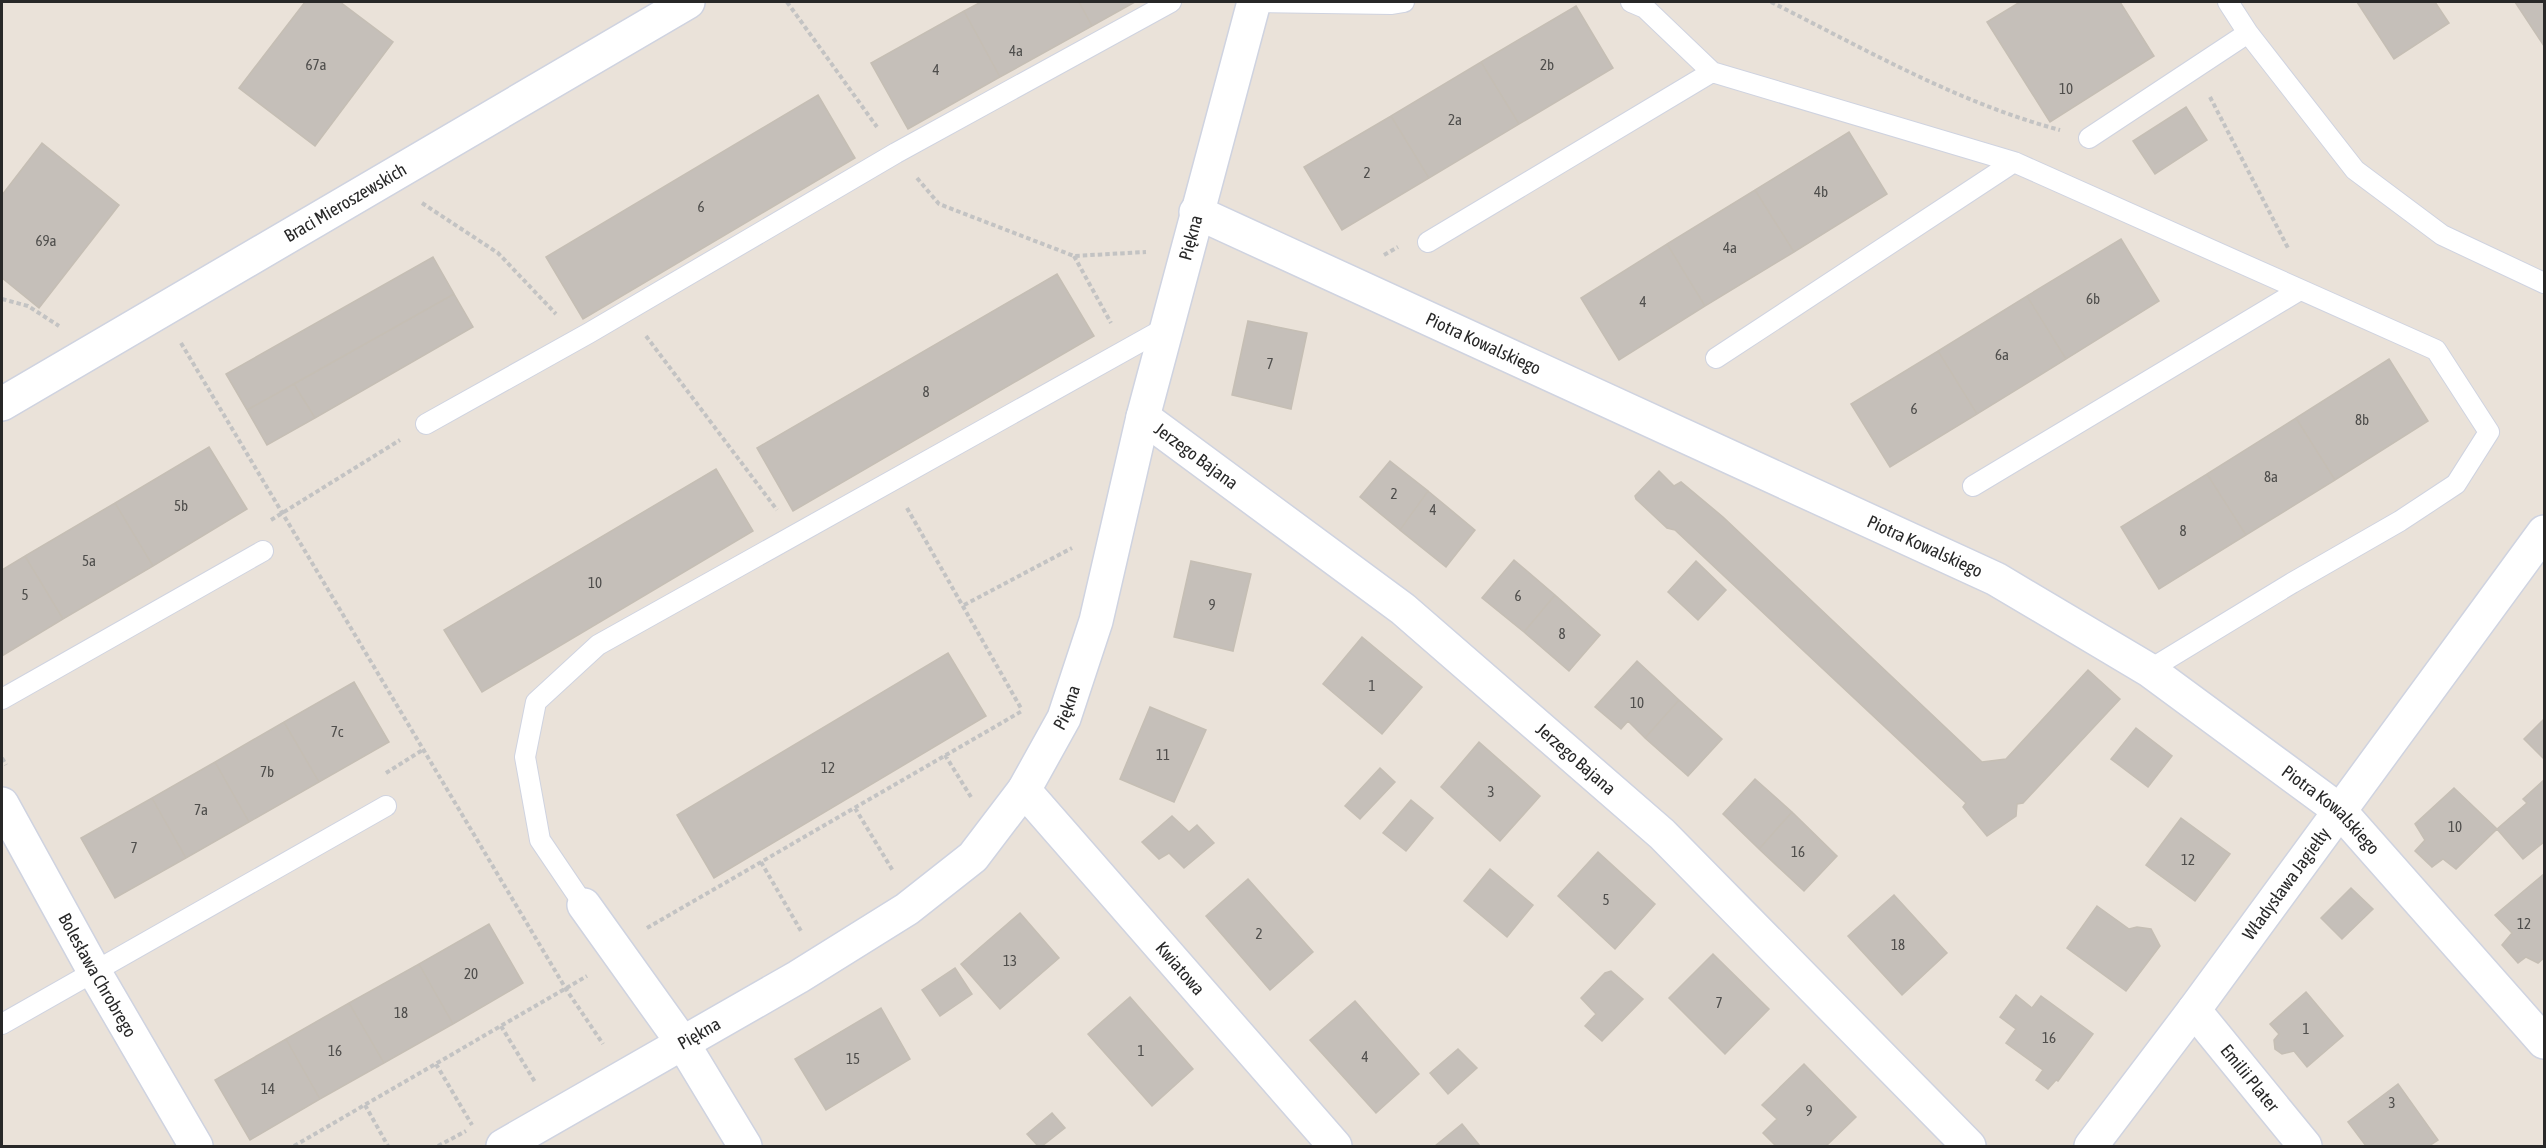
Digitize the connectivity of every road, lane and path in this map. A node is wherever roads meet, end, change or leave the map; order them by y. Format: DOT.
graph roads {
  1 [pos="688,2"];
  2 [pos="787,2"];
  3 [pos="1171,2"];
  4 [pos="1252,2"];
  5 [pos="1404,2"];
  6 [pos="1631,2"];
  7 [pos="1771,2"];
  8 [pos="2228,2"];
  9 [pos="2248,33"];
  10 [pos="2192,70"];
  11 [pos="1712,72"];
  12 [pos="2089,138"];
  13 [pos="896,153"];
  14 [pos="2014,162"];
  15 [pos="385,179"];
  16 [pos="1196,212"];
  17 [pos="1428,242"];
  18 [pos="1151,252"];
  19 [pos="2544,283"];
  20 [pos="2300,290"];
  21 [pos="2,299"];
  22 [pos="161,311"];
  23 [pos="627,311"];
  24 [pos="1167,327"];
  25 [pos="62,328"];
  26 [pos="579,339"];
  27 [pos="1716,358"];
  28 [pos="2,404"];
  29 [pos="1143,417"];
  30 [pos="426,424"];
  31 [pos="891,481"];
  32 [pos="1973,486"];
  33 [pos="283,513"];
  34 [pos="264,525"];
  35 [pos="2544,532"];
  36 [pos="796,534"];
  37 [pos="1078,545"];
  38 [pos="263,551"];
  39 [pos="964,605"];
  40 [pos="2149,670"];
  41 [pos="2,699"];
  42 [pos="1030,706"];
  43 [pos="1023,711"];
  44 [pos="945,755"];
  45 [pos="1024,790"];
  46 [pos="974,803"];
  47 [pos="2,804"];
  48 [pos="386,806"];
  49 [pos="855,808"];
  50 [pos="2339,810"];
  51 [pos="761,862"];
  52 [pos="896,877"];
  53 [pos="584,905"];
  54 [pos="804,937"];
  55 [pos="618,952"];
  56 [pos="94,971"];
  57 [pos="566,988"];
  58 [pos="2194,1010"];
  59 [pos="2,1024"];
  60 [pos="501,1026"];
  61 [pos="682,1042"];
  62 [pos="2544,1042"];
  63 [pos="608,1052"];
  64 [pos="436,1064"];
  65 [pos="540,1089"];
  66 [pos="365,1105"];
  67 [pos="482,1122"];
  68 [pos="472,1127"];
  69 [pos="196,1146"];
  70 [pos="295,1146"];
  71 [pos="388,1146"];
  72 [pos="438,1146"];
  73 [pos="503,1146"];
  74 [pos="745,1146"];
  75 [pos="1335,1146"];
  76 [pos="1969,1146"];
  77 [pos="2091,1146"];
  78 [pos="2305,1146"];
  1 -- 15 [label="street, Braci Mieroszewskich"];
  2 -- 13 [label="path"];
  3 -- 13 [label="lane"];
  4 -- 5 [label="lane"];
  4 -- 16 [label="street, Piękna"];
  6 -- 11 [label="lane"];
  7 -- 12 [label="path"];
  8 -- 9 [label="lane"];
  9 -- 10 [label="lane"];
  9 -- 19 [label="lane"];
  10 -- 12 [label="lane"];
  10 -- 20 [label="path"];
  11 -- 14 [label="lane"];
  11 -- 17 [label="lane"];
  13 -- 18 [label="path"];
  13 -- 23 [label="lane"];
  14 -- 20 [label="lane"];
  14 -- 27 [label="lane"];
  15 -- 22 [label="street, Braci Mieroszewskich"];
  15 -- 26 [label="path"];
  16 -- 24 [label="street, Piękna"];
  16 -- 40 [label="street, Piotra Kowalskiego"];
  20 -- 32 [label="lane"];
  20 -- 40 [label="lane"];
  21 -- 25 [label="path"];
  22 -- 28 [label="street, Braci Mieroszewskich"];
  22 -- 33 [label="path"];
  23 -- 26 [label="lane"];
  23 -- 36 [label="path"];
  24 -- 29 [label="street, Piękna"];
  24 -- 31 [label="lane"];
  26 -- 30 [label="lane"];
  29 -- 45 [label="street, Piękna"];
  29 -- 76 [label="street, Jerzego Bajana"];
  30 -- 33 [label="path"];
  31 -- 36 [label="lane"];
  31 -- 39 [label="path"];
  33 -- 34 [label="path"];
  33 -- 57 [label="path"];
  35 -- 50 [label="street, Władysława Jagiełły"];
  36 -- 53 [label="lane"];
  37 -- 39 [label="path"];
  38 -- 41 [label="lane"];
  39 -- 43 [label="path"];
  40 -- 50 [label="street, Piotra Kowalskiego"];
  42 -- 43 [label="path"];
  43 -- 44 [label="path"];
  44 -- 46 [label="path"];
  44 -- 49 [label="path"];
  45 -- 61 [label="street, Piękna"];
  45 -- 75 [label="street, Kwiatowa"];
  47 -- 56 [label="street, Bolesława Chrobrego"];
  48 -- 56 [label="lane"];
  49 -- 51 [label="path"];
  49 -- 52 [label="path"];
  50 -- 58 [label="street, Władysława Jagiełły"];
  50 -- 62 [label="street, Piotra Kowalskiego"];
  51 -- 54 [label="path"];
  51 -- 55 [label="path"];
  53 -- 55 [label="street"];
  55 -- 57 [label="path"];
  55 -- 61 [label="street"];
  56 -- 59 [label="lane"];
  56 -- 69 [label="street, Bolesława Chrobrego"];
  57 -- 60 [label="path"];
  57 -- 63 [label="path"];
  58 -- 77 [label="street, Władysława Jagiełły"];
  58 -- 78 [label="street, Emilii Plater"];
  60 -- 64 [label="path"];
  60 -- 65 [label="path"];
  61 -- 73 [label="street, Piękna"];
  61 -- 74 [label="street"];
  64 -- 66 [label="path"];
  64 -- 68 [label="path"];
  66 -- 70 [label="path"];
  66 -- 71 [label="path"];
  67 -- 68 [label="path"];
  68 -- 72 [label="path"];
}
